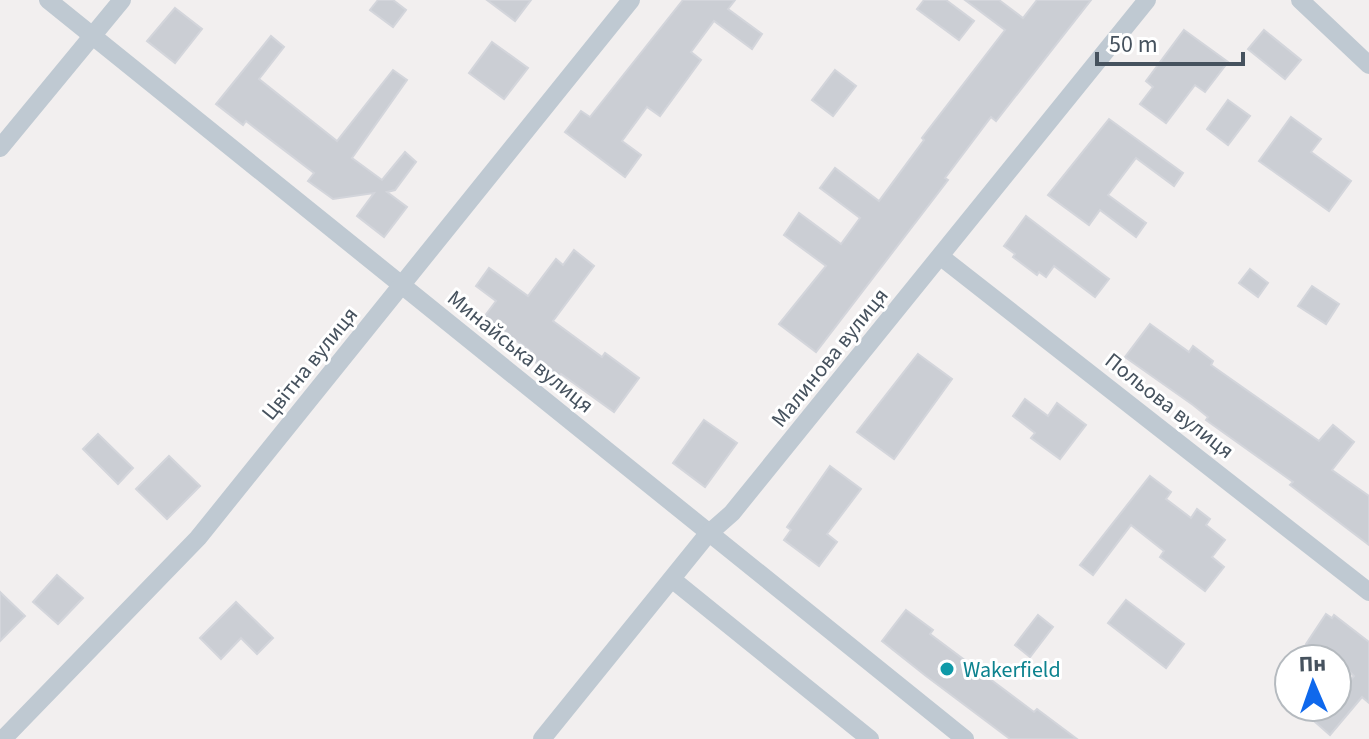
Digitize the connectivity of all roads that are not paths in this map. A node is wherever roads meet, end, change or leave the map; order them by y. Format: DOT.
graph roads {
  1 [pos="48,0"];
  2 [pos="122,0"];
  3 [pos="631,0"];
  4 [pos="1147,0"];
  5 [pos="1300,0"];
  6 [pos="93,36"];
  7 [pos="1369,65"];
  8 [pos="0,148"];
  9 [pos="941,257"];
  10 [pos="403,286"];
  11 [pos="707,535"];
  12 [pos="673,580"];
  13 [pos="1369,592"];
  14 [pos="3,739"];
  15 [pos="542,739"];
  16 [pos="870,739"];
  17 [pos="965,739"];
  1 -- 6 [label="street, Минайська вулиця"];
  2 -- 6 [label="street"];
  3 -- 10 [label="street, Цвітна вулиця"];
  4 -- 9 [label="street, Малинова вулиця"];
  5 -- 7 [label="street"];
  6 -- 8 [label="street"];
  6 -- 10 [label="street, Минайська вулиця"];
  9 -- 11 [label="street, Малинова вулиця"];
  9 -- 13 [label="street, Польова вулиця"];
  10 -- 11 [label="street, Минайська вулиця"];
  10 -- 14 [label="street, Цвітна вулиця"];
  11 -- 12 [label="street, Малинова вулиця"];
  11 -- 17 [label="street, Минайська вулиця"];
  12 -- 15 [label="street, Малинова вулиця"];
  12 -- 16 [label="street"];
}
